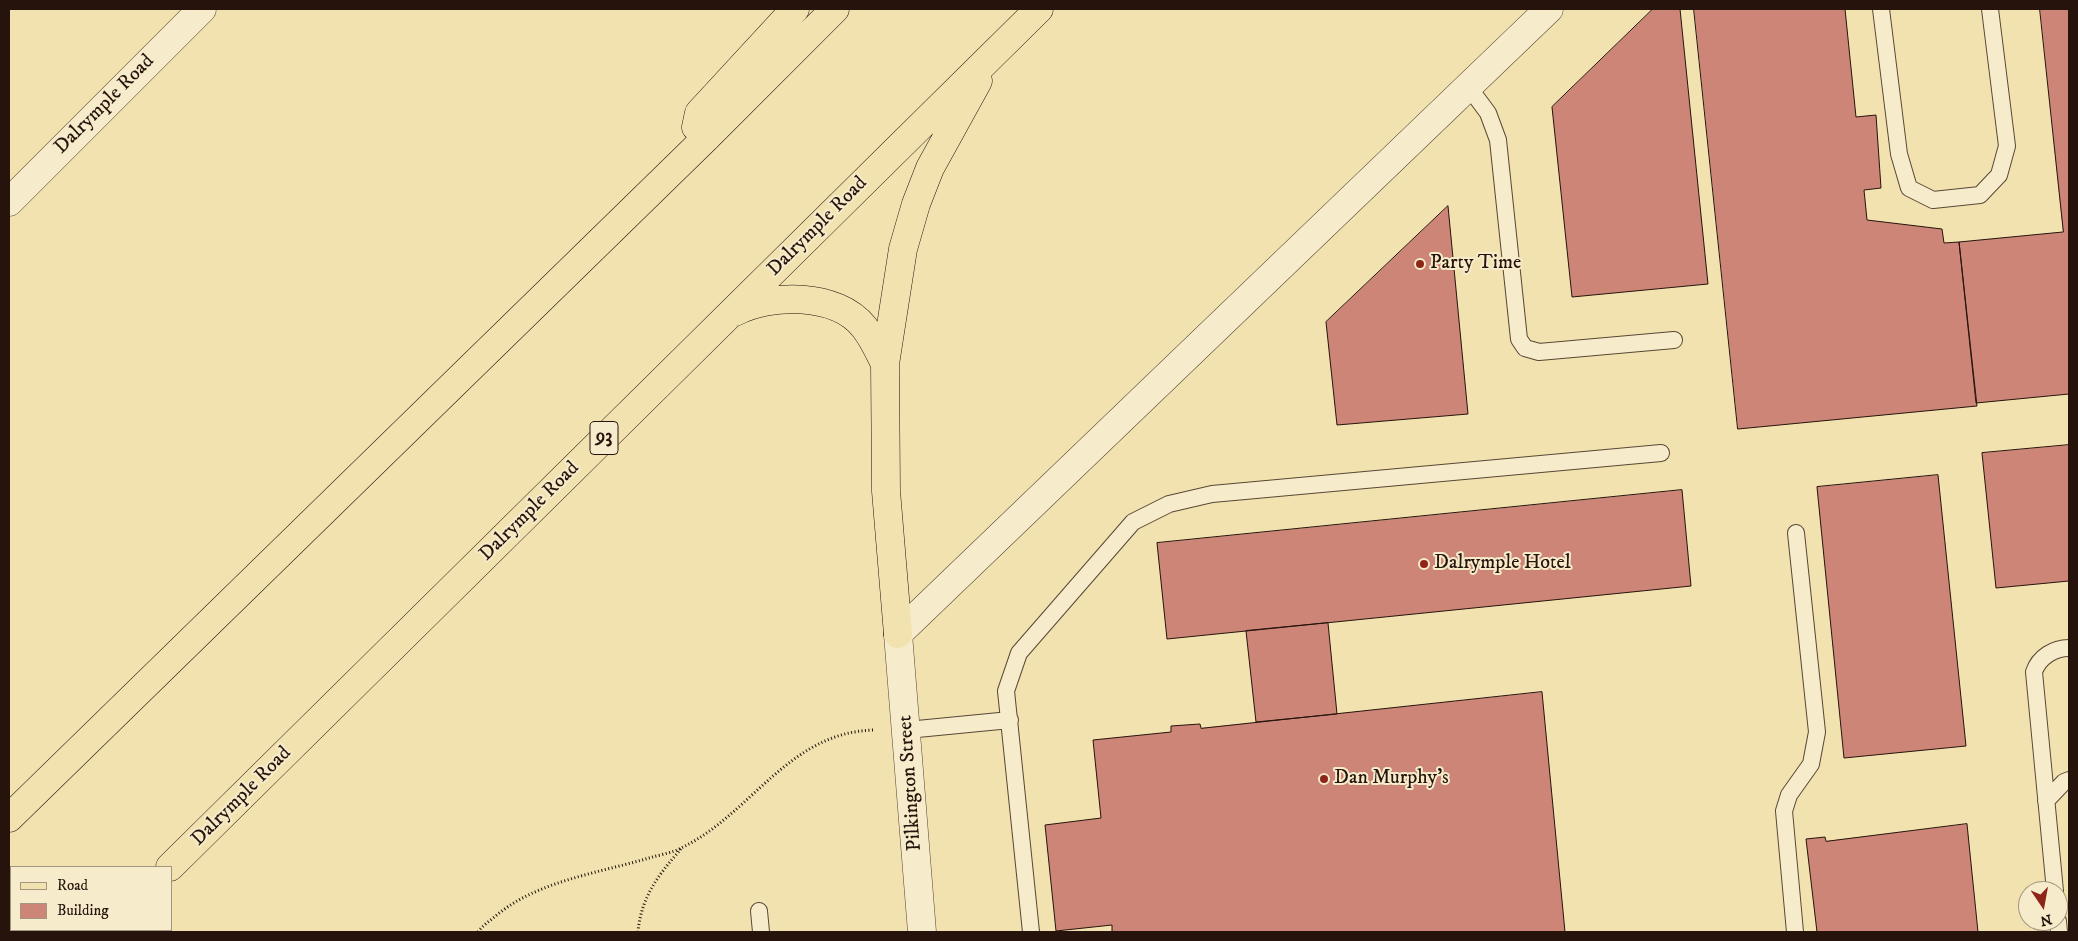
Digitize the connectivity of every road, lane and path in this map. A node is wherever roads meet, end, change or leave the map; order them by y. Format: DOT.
graph roads {
  1 [pos="202,9"];
  2 [pos="795,9"];
  3 [pos="835,9"];
  4 [pos="1039,9"];
  5 [pos="1549,9"];
  6 [pos="1881,9"];
  7 [pos="1990,9"];
  8 [pos="992,56"];
  9 [pos="1468,86"];
  10 [pos="707,136"];
  11 [pos="9,202"];
  12 [pos="728,316"];
  13 [pos="1674,340"];
  14 [pos="885,364"];
  15 [pos="1661,453"];
  16 [pos="1796,533"];
  17 [pos="898,634"];
  18 [pos="2069,648"];
  19 [pos="1010,720"];
  20 [pos="907,730"];
  21 [pos="2069,780"];
  22 [pos="2046,801"];
  23 [pos="9,818"];
  24 [pos="681,848"];
  25 [pos="171,866"];
  26 [pos="2054,881"];
  27 [pos="759,911"];
  28 [pos="478,932"];
  29 [pos="638,932"];
  30 [pos="761,932"];
  31 [pos="922,932"];
  32 [pos="1031,932"];
  33 [pos="1794,932"];
  1 -- 11 [label="street, Dalrymple Road"];
  2 -- 10 [label="main road"];
  3 -- 10 [label="main road"];
  4 -- 8 [label="main road, Dalrymple Road / 93"];
  5 -- 9 [label="street"];
  6 -- 7 [label="lane"];
  8 -- 12 [label="main road, Dalrymple Road / 93"];
  8 -- 14 [label="main road"];
  9 -- 13 [label="lane"];
  9 -- 17 [label="street"];
  10 -- 23 [label="main road"];
  12 -- 14 [label="main road"];
  12 -- 25 [label="main road, Dalrymple Road / 93"];
  14 -- 17 [label="main road"];
  15 -- 19 [label="lane"];
  16 -- 33 [label="lane"];
  17 -- 20 [label="street, Pilkington Street"];
  18 -- 22 [label="lane"];
  19 -- 20 [label="lane"];
  19 -- 32 [label="lane"];
  20 -- 24 [label="path"];
  20 -- 31 [label="street, Pilkington Street"];
  21 -- 22 [label="lane"];
  22 -- 26 [label="lane"];
  24 -- 28 [label="path"];
  24 -- 29 [label="path"];
  27 -- 30 [label="lane"];
}
